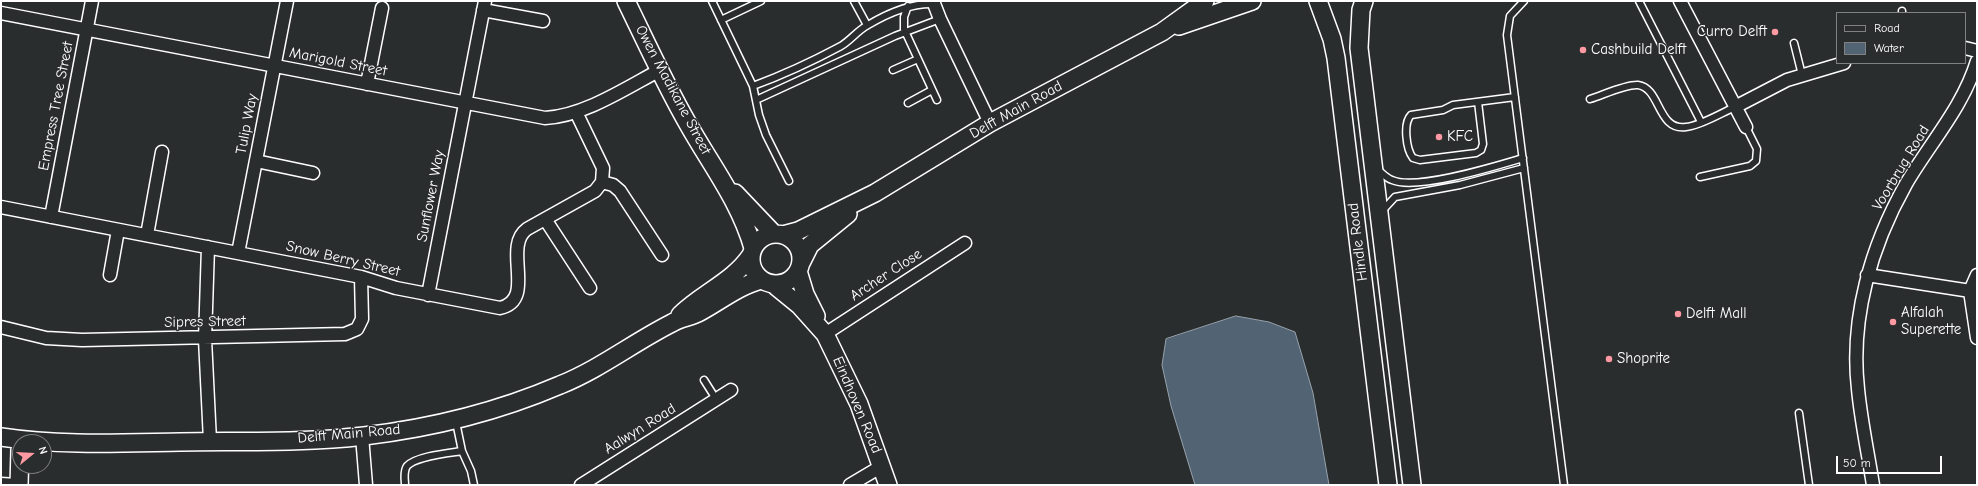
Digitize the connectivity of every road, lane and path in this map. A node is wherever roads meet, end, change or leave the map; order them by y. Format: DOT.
graph roads {
  1 [pos="92,1"];
  2 [pos="287,1"];
  3 [pos="626,1"];
  4 [pos="712,1"];
  5 [pos="761,1"];
  6 [pos="854,1"];
  7 [pos="1206,1"];
  8 [pos="1252,1"];
  9 [pos="1318,1"];
  10 [pos="1364,1"];
  11 [pos="1524,1"];
  12 [pos="1640,1"];
  13 [pos="1680,1"];
  14 [pos="934,2"];
  15 [pos="484,5"];
  16 [pos="908,6"];
  17 [pos="382,8"];
  18 [pos="1,13"];
  19 [pos="940,19"];
  20 [pos="721,20"];
  21 [pos="543,21"];
  22 [pos="867,25"];
  23 [pos="87,30"];
  24 [pos="1162,32"];
  25 [pos="905,33"];
  26 [pos="1794,43"];
  27 [pos="1966,48"];
  28 [pos="1977,51"];
  29 [pos="918,59"];
  30 [pos="1977,61"];
  31 [pos="1840,64"];
  32 [pos="275,66"];
  33 [pos="660,70"];
  34 [pos="894,70"];
  35 [pos="1802,75"];
  36 [pos="367,84"];
  37 [pos="753,86"];
  38 [pos="932,90"];
  39 [pos="1515,97"];
  40 [pos="1590,99"];
  41 [pos="756,100"];
  42 [pos="937,100"];
  43 [pos="1478,102"];
  44 [pos="465,103"];
  45 [pos="908,103"];
  46 [pos="1735,107"];
  47 [pos="576,112"];
  48 [pos="1701,122"];
  49 [pos="990,123"];
  50 [pos="1746,127"];
  51 [pos="162,152"];
  52 [pos="1523,158"];
  53 [pos="256,161"];
  54 [pos="1372,163"];
  55 [pos="1524,168"];
  56 [pos="313,173"];
  57 [pos="1700,177"];
  58 [pos="722,178"];
  59 [pos="789,181"];
  60 [pos="602,182"];
  61 [pos="874,193"];
  62 [pos="1,207"];
  63 [pos="51,217"];
  64 [pos="545,219"];
  65 [pos="1380,222"];
  66 [pos="118,230"];
  67 [pos="779,234"];
  68 [pos="147,235"];
  69 [pos="965,242"];
  70 [pos="208,247"];
  71 [pos="752,251"];
  72 [pos="238,253"];
  73 [pos="662,255"];
  74 [pos="799,267"];
  75 [pos="110,275"];
  76 [pos="1867,275"];
  77 [pos="1977,275"];
  78 [pos="361,277"];
  79 [pos="767,282"];
  80 [pos="590,288"];
  81 [pos="1974,292"];
  82 [pos="428,295"];
  83 [pos="673,322"];
  84 [pos="1,327"];
  85 [pos="823,331"];
  86 [pos="1977,338"];
  87 [pos="205,339"];
  88 [pos="704,380"];
  89 [pos="731,390"];
  90 [pos="716,399"];
  91 [pos="1799,413"];
  92 [pos="456,420"];
  93 [pos="362,436"];
  94 [pos="1,437"];
  95 [pos="12,441"];
  96 [pos="210,441"];
  97 [pos="52,443"];
  98 [pos="462,451"];
  99 [pos="882,466"];
  100 [pos="19,474"];
  101 [pos="1,481"];
  102 [pos="588,483"];
  103 [pos="19,484"];
  104 [pos="366,485"];
  105 [pos="405,485"];
  106 [pos="474,485"];
  107 [pos="850,485"];
  108 [pos="888,485"];
  109 [pos="1388,485"];
  110 [pos="1412,485"];
  111 [pos="1564,485"];
  112 [pos="1809,485"];
  113 [pos="1873,485"];
  1 -- 23 [label="street, Empress Tree Street"];
  2 -- 32 [label="street, Tulip Way"];
  3 -- 33 [label="street, Owen Madikane Street"];
  4 -- 20 [label="lane"];
  5 -- 20 [label="lane"];
  6 -- 22 [label="lane"];
  7 -- 24 [label="street, Delft Main Road"];
  8 -- 24 [label="street, Delft Main Road"];
  9 -- 109 [label="street, Hindle Road"];
  10 -- 54 [label="street, Hindle Road"];
  11 -- 39 [label="lane"];
  12 -- 48 [label="lane"];
  13 -- 46 [label="street"];
  14 -- 16 [label="lane"];
  14 -- 19 [label="street"];
  15 -- 21 [label="street"];
  15 -- 44 [label="street, Sunflower Way"];
  16 -- 22 [label="lane"];
  16 -- 25 [label="lane"];
  17 -- 36 [label="street"];
  18 -- 23 [label="street, Marigold Street"];
  19 -- 25 [label="lane"];
  19 -- 49 [label="street"];
  20 -- 37 [label="lane"];
  22 -- 37 [label="lane"];
  23 -- 32 [label="street, Marigold Street"];
  23 -- 63 [label="street, Empress Tree Street"];
  24 -- 49 [label="street, Delft Main Road"];
  25 -- 29 [label="lane"];
  25 -- 41 [label="lane"];
  26 -- 35 [label="lane"];
  27 -- 28 [label="street"];
  29 -- 34 [label="lane"];
  29 -- 38 [label="lane"];
  30 -- 76 [label="street, Voorbrug Road"];
  31 -- 35 [label="street"];
  32 -- 36 [label="street, Marigold Street"];
  32 -- 53 [label="street, Tulip Way"];
  33 -- 47 [label="street, Marigold Street"];
  33 -- 58 [label="street, Owen Madikane Street"];
  35 -- 46 [label="street"];
  36 -- 44 [label="street, Marigold Street"];
  37 -- 41 [label="lane"];
  38 -- 42 [label="lane"];
  38 -- 45 [label="lane"];
  39 -- 43 [label="lane"];
  39 -- 52 [label="lane"];
  40 -- 48 [label="lane"];
  41 -- 59 [label="lane"];
  43 -- 43 [label="lane"];
  44 -- 47 [label="street, Marigold Street"];
  44 -- 82 [label="street, Sunflower Way"];
  46 -- 48 [label="lane"];
  46 -- 50 [label="street"];
  47 -- 60 [label="street"];
  49 -- 61 [label="street, Delft Main Road"];
  50 -- 57 [label="lane"];
  51 -- 68 [label="street"];
  52 -- 54 [label="lane"];
  52 -- 55 [label="lane"];
  53 -- 56 [label="street"];
  53 -- 72 [label="street, Tulip Way"];
  54 -- 65 [label="street, Hindle Road"];
  55 -- 65 [label="lane"];
  55 -- 111 [label="lane"];
  58 -- 67 [label="street, Owen Madikane Street"];
  58 -- 71 [label="street, Owen Madikane Street"];
  60 -- 64 [label="street, Snow Berry Street"];
  60 -- 73 [label="street"];
  61 -- 67 [label="street, Delft Main Road"];
  61 -- 74 [label="street, Delft Main Road"];
  62 -- 63 [label="street, Snow Berry Street"];
  63 -- 66 [label="street, Snow Berry Street"];
  64 -- 80 [label="street"];
  64 -- 82 [label="street, Snow Berry Street"];
  65 -- 110 [label="street, Hindle Road"];
  66 -- 68 [label="street, Snow Berry Street"];
  66 -- 75 [label="street"];
  67 -- 71 [label="street"];
  67 -- 74 [label="street"];
  68 -- 70 [label="street, Snow Berry Street"];
  69 -- 85 [label="street, Archer Close"];
  70 -- 72 [label="street, Snow Berry Street"];
  70 -- 87 [label="street"];
  71 -- 79 [label="street"];
  71 -- 83 [label="street, Delft Main Road"];
  72 -- 78 [label="street, Snow Berry Street"];
  74 -- 79 [label="street"];
  74 -- 85 [label="street, Eindhoven Road"];
  76 -- 81 [label="street"];
  76 -- 113 [label="street, Voorbrug Road"];
  77 -- 81 [label="street"];
  78 -- 82 [label="street, Snow Berry Street"];
  78 -- 87 [label="street, Sipres Street"];
  79 -- 83 [label="street, Delft Main Road"];
  79 -- 85 [label="street, Eindhoven Road"];
  81 -- 86 [label="street"];
  83 -- 92 [label="street, Delft Main Road"];
  84 -- 87 [label="street, Sipres Street"];
  85 -- 99 [label="street, Eindhoven Road"];
  87 -- 96 [label="street"];
  88 -- 90 [label="lane"];
  89 -- 90 [label="street, Aalwyn Road"];
  90 -- 102 [label="street, Aalwyn Road"];
  91 -- 112 [label="lane"];
  92 -- 93 [label="street, Delft Main Road"];
  92 -- 98 [label="lane"];
  93 -- 96 [label="street, Delft Main Road"];
  93 -- 104 [label="street"];
  94 -- 95 [label="street, Delft Main Road"];
  96 -- 97 [label="street, Delft Main Road"];
  98 -- 105 [label="lane"];
  98 -- 106 [label="lane"];
  99 -- 107 [label="street"];
  99 -- 108 [label="street, Eindhoven Road"];
  100 -- 103 [label="street"];
  101 -- 103 [label="lane"];
}
